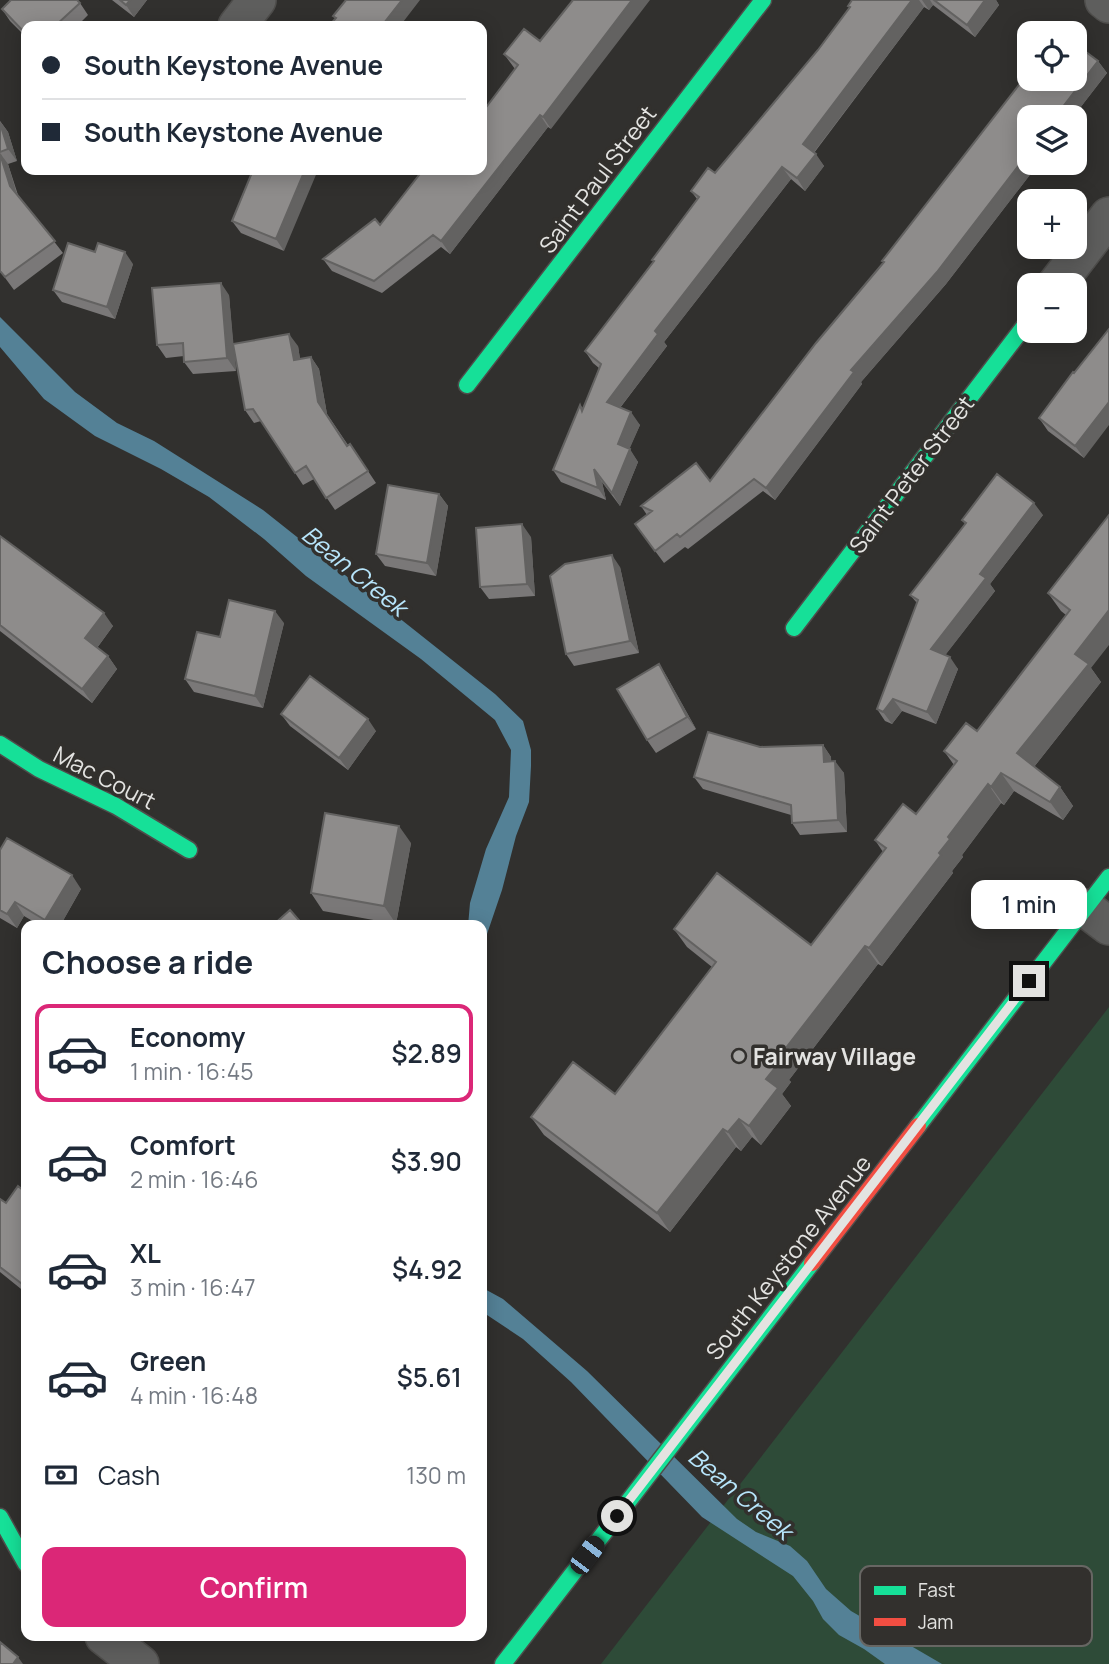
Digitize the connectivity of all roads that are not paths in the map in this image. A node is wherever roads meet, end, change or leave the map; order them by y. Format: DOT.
graph roads {
  1 [pos="257,0"];
  2 [pos="762,0"];
  3 [pos="1104,0"];
  4 [pos="1109,4"];
  5 [pos="241,21"];
  6 [pos="1109,216"];
  7 [pos="1065,273"];
  8 [pos="1017,336"];
  9 [pos="467,385"];
  10 [pos="794,628"];
  11 [pos="0,744"];
  12 [pos="189,850"];
  13 [pos="1109,877"];
  14 [pos="1097,917"];
  15 [pos="0,1517"];
  16 [pos="21,1555"];
  17 [pos="110,1641"];
  18 [pos="139,1664"];
  19 [pos="503,1664"];
  1 -- 5 [label="street"];
  2 -- 9 [label="street, Saint Paul Street"];
  3 -- 4 [label="street"];
  6 -- 7 [label="street"];
  8 -- 10 [label="street, Saint Peter Street"];
  11 -- 12 [label="street, Mac Court"];
  13 -- 14 [label="street, South Keystone Avenue"];
  14 -- 19 [label="street, South Keystone Avenue"];
  15 -- 16 [label="street"];
  17 -- 18 [label="street"];
}
